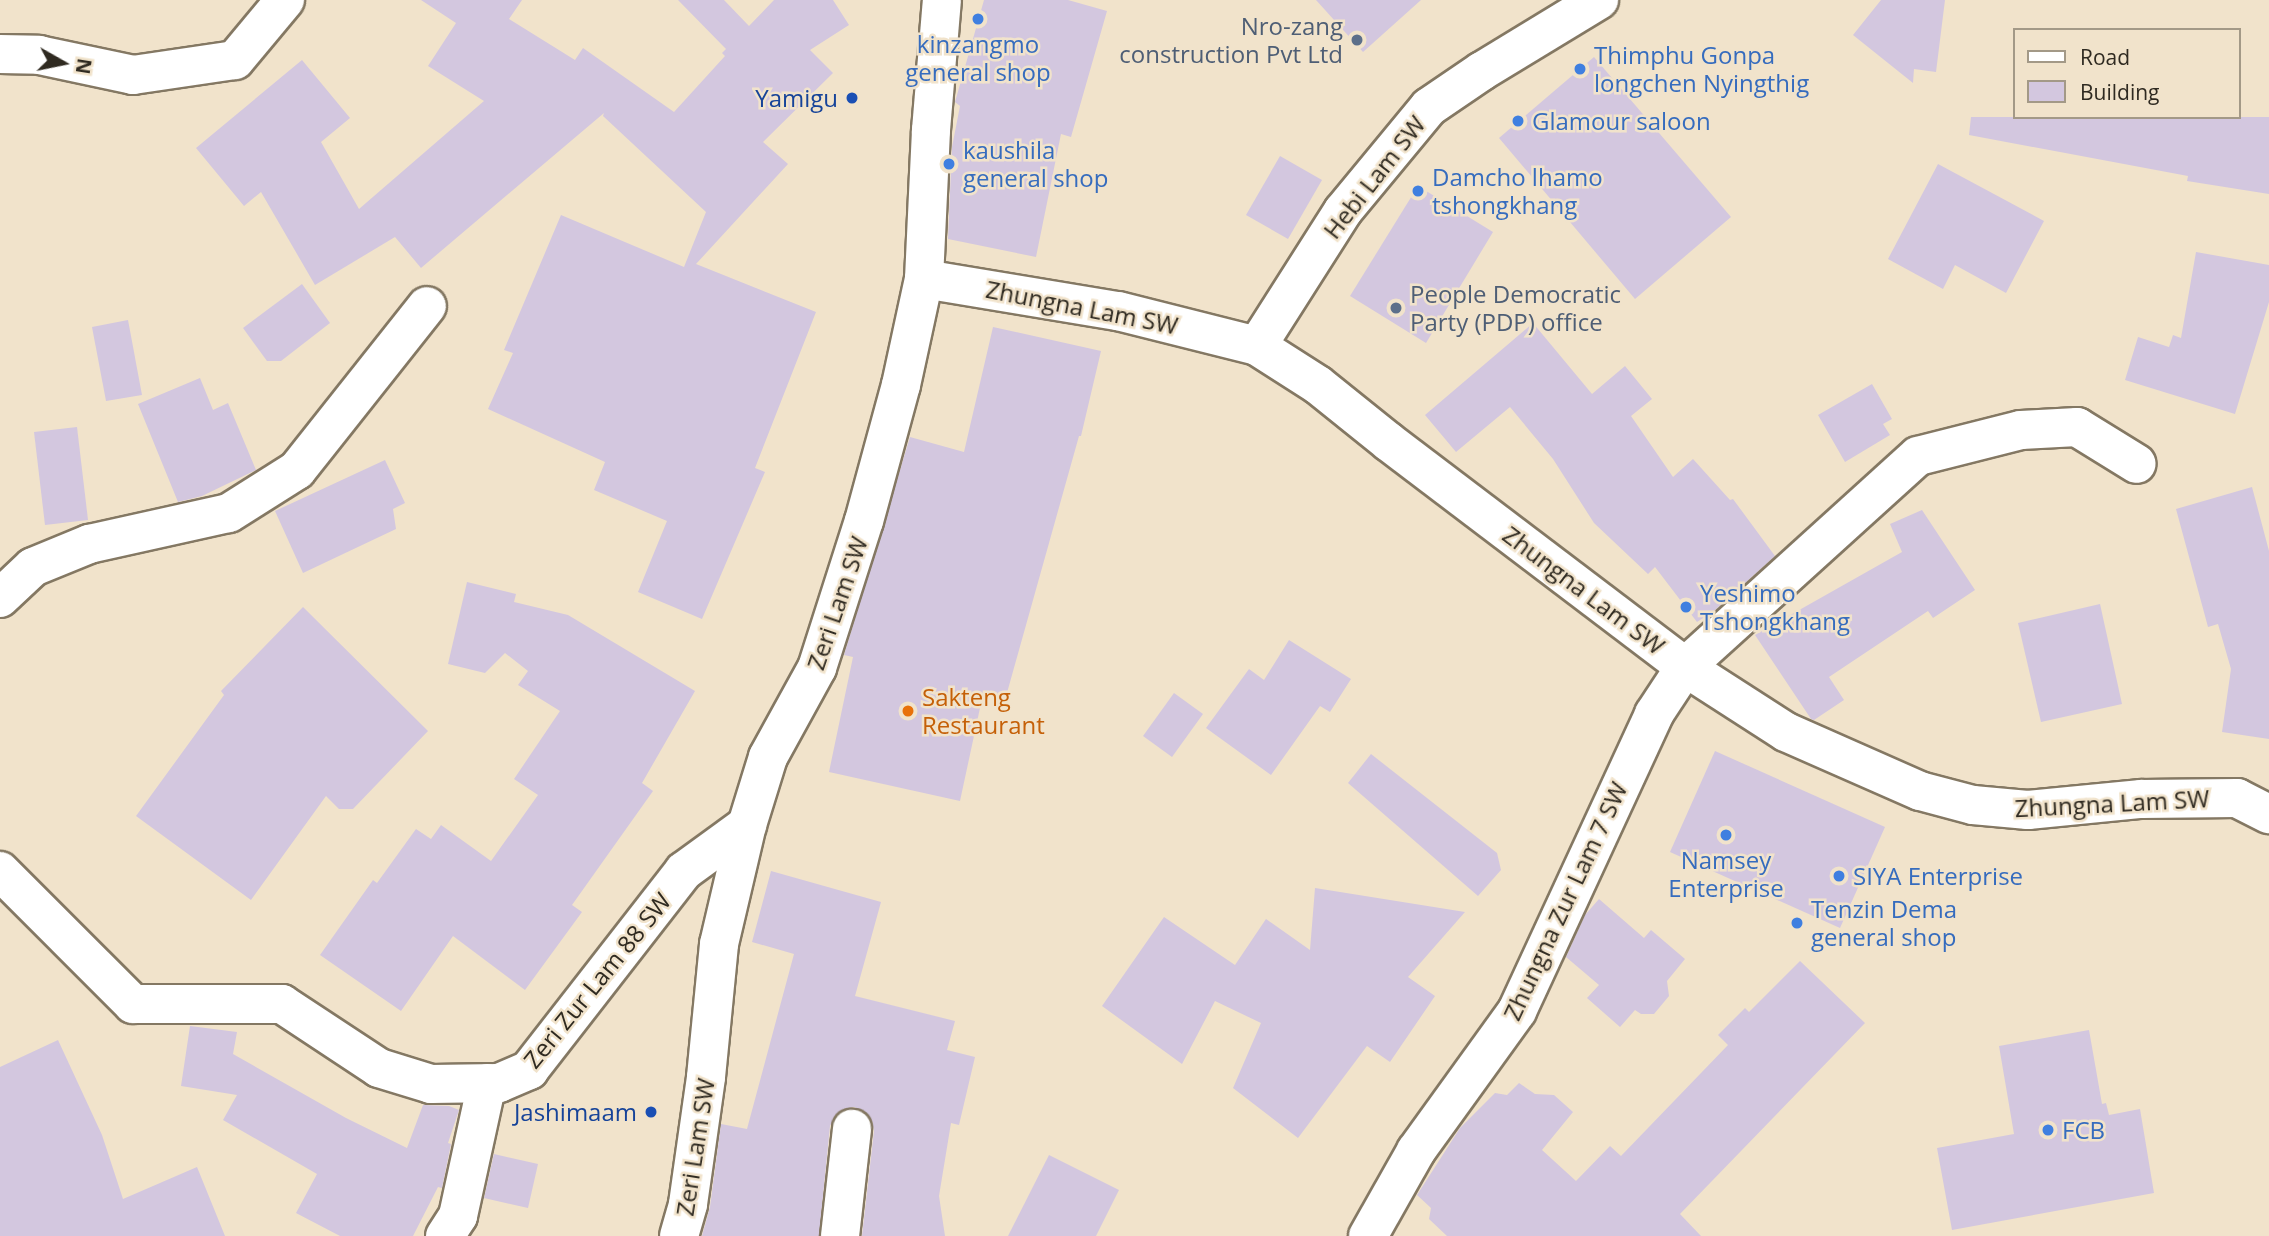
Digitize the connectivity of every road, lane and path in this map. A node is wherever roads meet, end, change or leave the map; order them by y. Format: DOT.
graph roads {
  1 [pos="285,0"];
  2 [pos="942,0"];
  3 [pos="1599,0"];
  4 [pos="0,54"];
  5 [pos="924,279"];
  6 [pos="428,306"];
  7 [pos="1257,346"];
  8 [pos="2137,464"];
  9 [pos="0,598"];
  10 [pos="1685,667"];
  11 [pos="2269,814"];
  12 [pos="747,824"];
  13 [pos="0,871"];
  14 [pos="487,1083"];
  15 [pos="852,1129"];
  16 [pos="445,1236"];
  17 [pos="680,1236"];
  18 [pos="840,1236"];
  19 [pos="1368,1236"];
  1 -- 4 [label="street"];
  2 -- 5 [label="street, Zeri Lam SW"];
  3 -- 7 [label="street, Hebi Lam SW"];
  5 -- 7 [label="street, Zhungna Lam SW"];
  5 -- 12 [label="street, Zeri Lam SW"];
  6 -- 9 [label="street"];
  7 -- 10 [label="street, Zhungna Lam SW"];
  8 -- 10 [label="street, Zhungna Zur Lam 7 SW"];
  10 -- 11 [label="street, Zhungna Lam SW"];
  10 -- 19 [label="street, Zhungna Zur Lam 7 SW"];
  12 -- 14 [label="street, Zeri Zur Lam 88 SW"];
  12 -- 17 [label="street, Zeri Lam SW"];
  13 -- 14 [label="street, Zeri Zur Lam 88 SW"];
  14 -- 16 [label="street"];
  15 -- 18 [label="street"];
}
